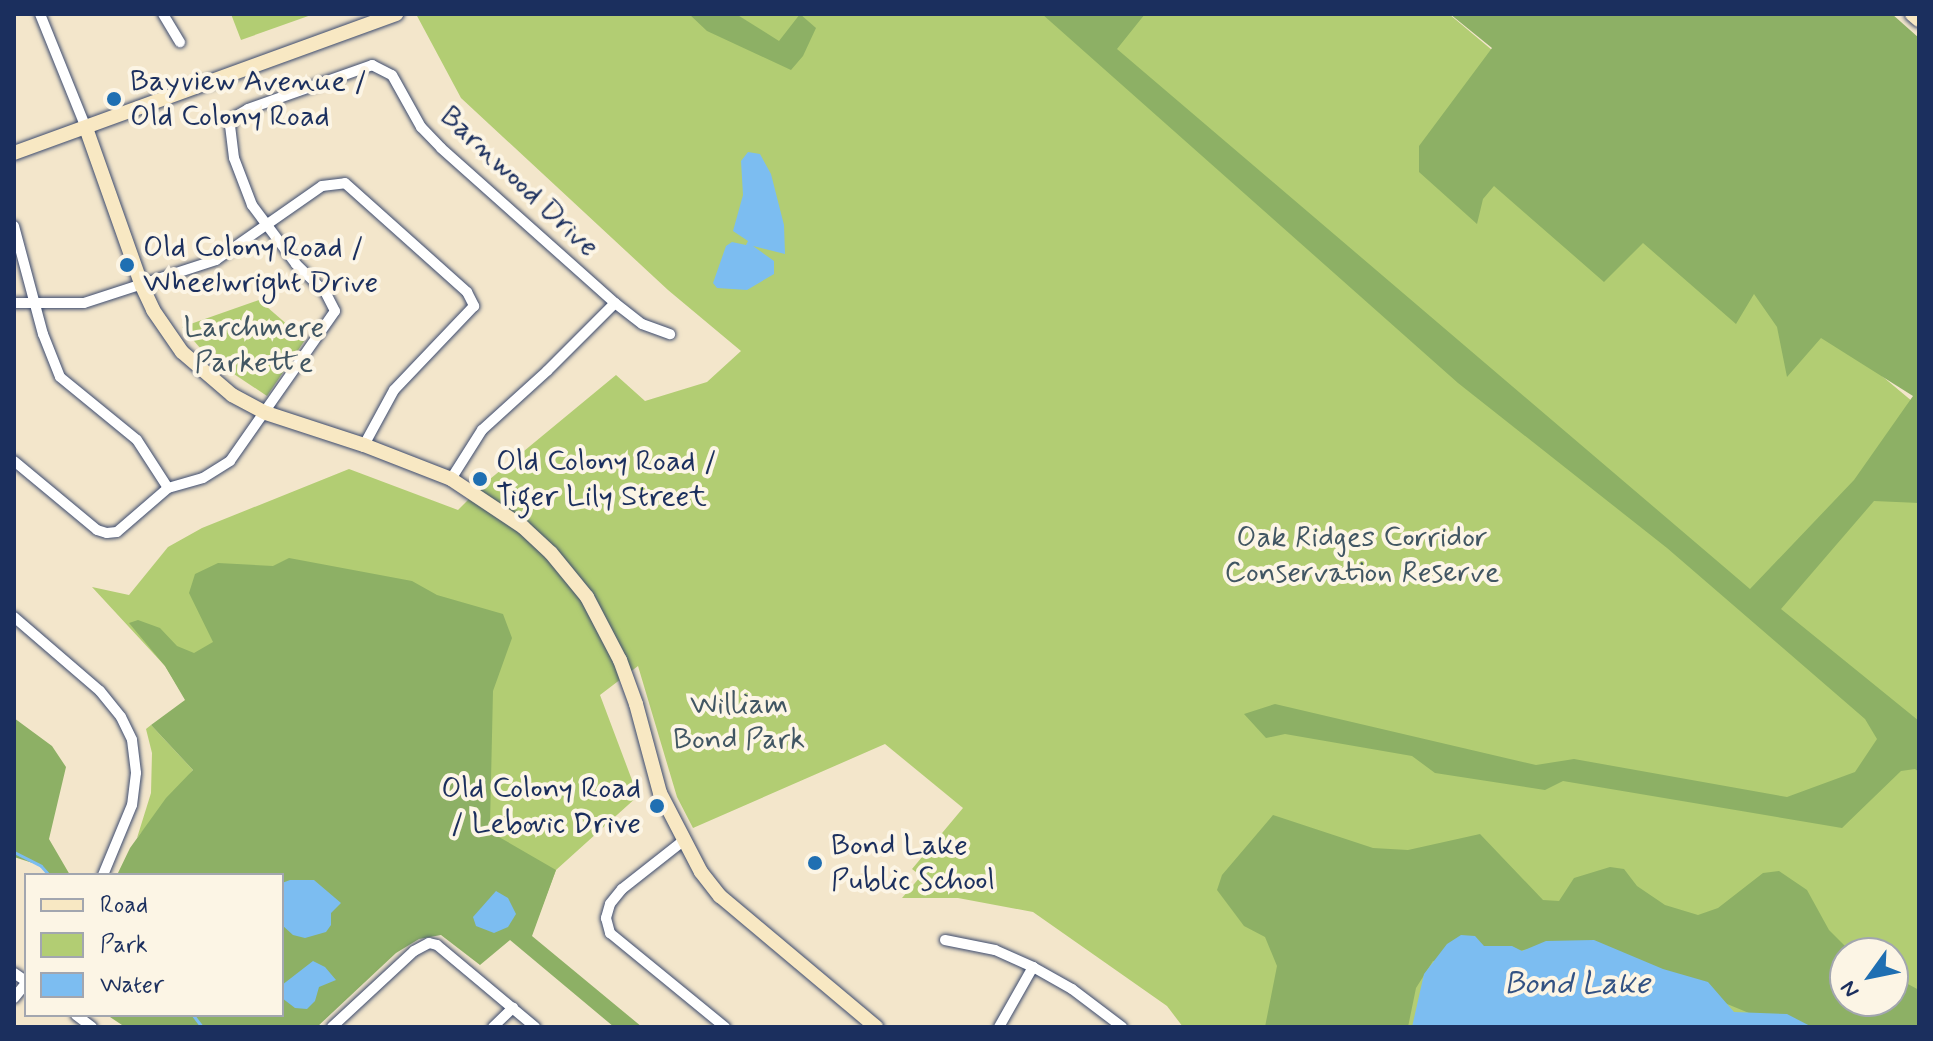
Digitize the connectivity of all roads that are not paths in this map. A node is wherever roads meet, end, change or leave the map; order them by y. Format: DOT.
graph roads {
  1 [pos="40,14"];
  2 [pos="163,14"];
  3 [pos="396,14"];
  4 [pos="1912,14"];
  5 [pos="1919,20"];
  6 [pos="180,42"];
  7 [pos="86,128"];
  8 [pos="14,153"];
  9 [pos="268,225"];
  10 [pos="14,226"];
  11 [pos="142,286"];
  12 [pos="14,303"];
  13 [pos="36,303"];
  14 [pos="615,303"];
  15 [pos="670,334"];
  16 [pos="266,413"];
  17 [pos="364,445"];
  18 [pos="14,461"];
  19 [pos="451,479"];
  20 [pos="168,488"];
  21 [pos="14,617"];
  22 [pos="683,841"];
  23 [pos="104,873"];
  24 [pos="945,940"];
  25 [pos="1033,967"];
  26 [pos="513,1008"];
  27 [pos="1120,1026"];
  28 [pos="332,1027"];
  29 [pos="493,1027"];
  30 [pos="535,1027"];
  31 [pos="725,1027"];
  32 [pos="876,1027"];
  33 [pos="999,1027"];
  1 -- 7 [label="street"];
  2 -- 6 [label="street"];
  3 -- 7 [label="street"];
  4 -- 5 [label="street"];
  7 -- 8 [label="street"];
  7 -- 11 [label="street"];
  9 -- 11 [label="street"];
  9 -- 14 [label="street, Barnwood Drive"];
  9 -- 16 [label="street"];
  9 -- 17 [label="street"];
  10 -- 13 [label="street"];
  11 -- 13 [label="street"];
  11 -- 16 [label="street"];
  12 -- 13 [label="street"];
  13 -- 20 [label="street"];
  14 -- 15 [label="street, Barnwood Drive"];
  14 -- 19 [label="street"];
  16 -- 17 [label="street"];
  16 -- 20 [label="street"];
  17 -- 19 [label="street"];
  18 -- 20 [label="street"];
  19 -- 22 [label="street"];
  21 -- 23 [label="street"];
  22 -- 31 [label="street"];
  22 -- 32 [label="street"];
  24 -- 25 [label="street"];
  25 -- 27 [label="street"];
  25 -- 33 [label="street"];
  26 -- 28 [label="street"];
  26 -- 29 [label="street"];
  26 -- 30 [label="street"];
}
